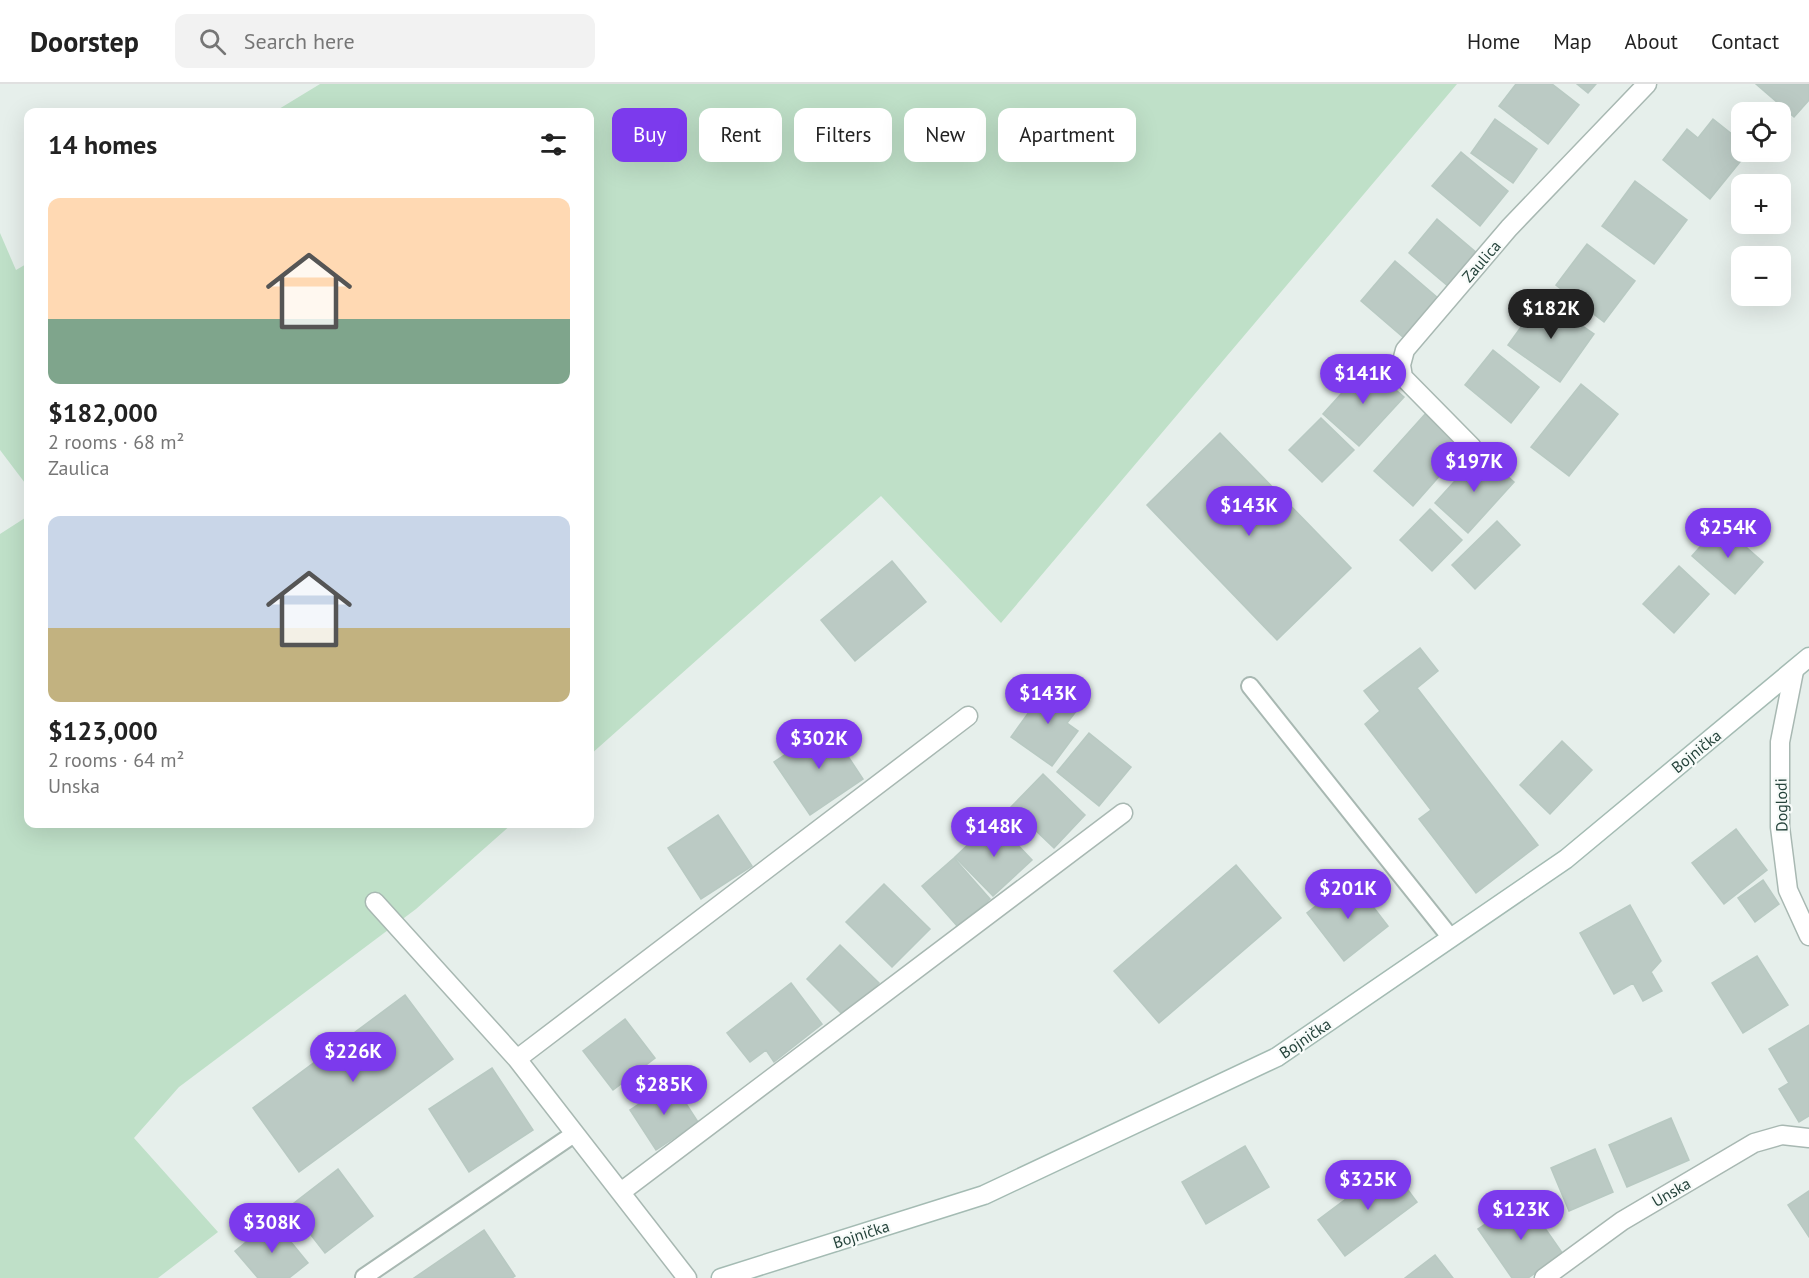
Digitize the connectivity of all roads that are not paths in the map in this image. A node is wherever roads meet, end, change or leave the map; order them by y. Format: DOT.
graph roads {
  1 [pos="1647,84"];
  2 [pos="1472,447"];
  3 [pos="1809,657"];
  4 [pos="1794,671"];
  5 [pos="1250,686"];
  6 [pos="968,717"];
  7 [pos="1123,813"];
  8 [pos="375,902"];
  9 [pos="1809,936"];
  10 [pos="1452,938"];
  11 [pos="517,1059"];
  12 [pos="574,1134"];
  13 [pos="1809,1138"];
  14 [pos="621,1192"];
  15 [pos="364,1277"];
  16 [pos="687,1278"];
  17 [pos="721,1278"];
  18 [pos="1544,1278"];
  1 -- 2 [label="street, Zaulica"];
  3 -- 4 [label="street, Bojnička"];
  4 -- 9 [label="street, Doglodi"];
  4 -- 10 [label="street, Bojnička"];
  5 -- 10 [label="lane"];
  6 -- 11 [label="street"];
  7 -- 14 [label="street"];
  8 -- 11 [label="street"];
  10 -- 17 [label="street, Bojnička"];
  11 -- 12 [label="street"];
  12 -- 14 [label="street"];
  12 -- 15 [label="lane"];
  13 -- 18 [label="street, Unska"];
  14 -- 16 [label="street"];
}
